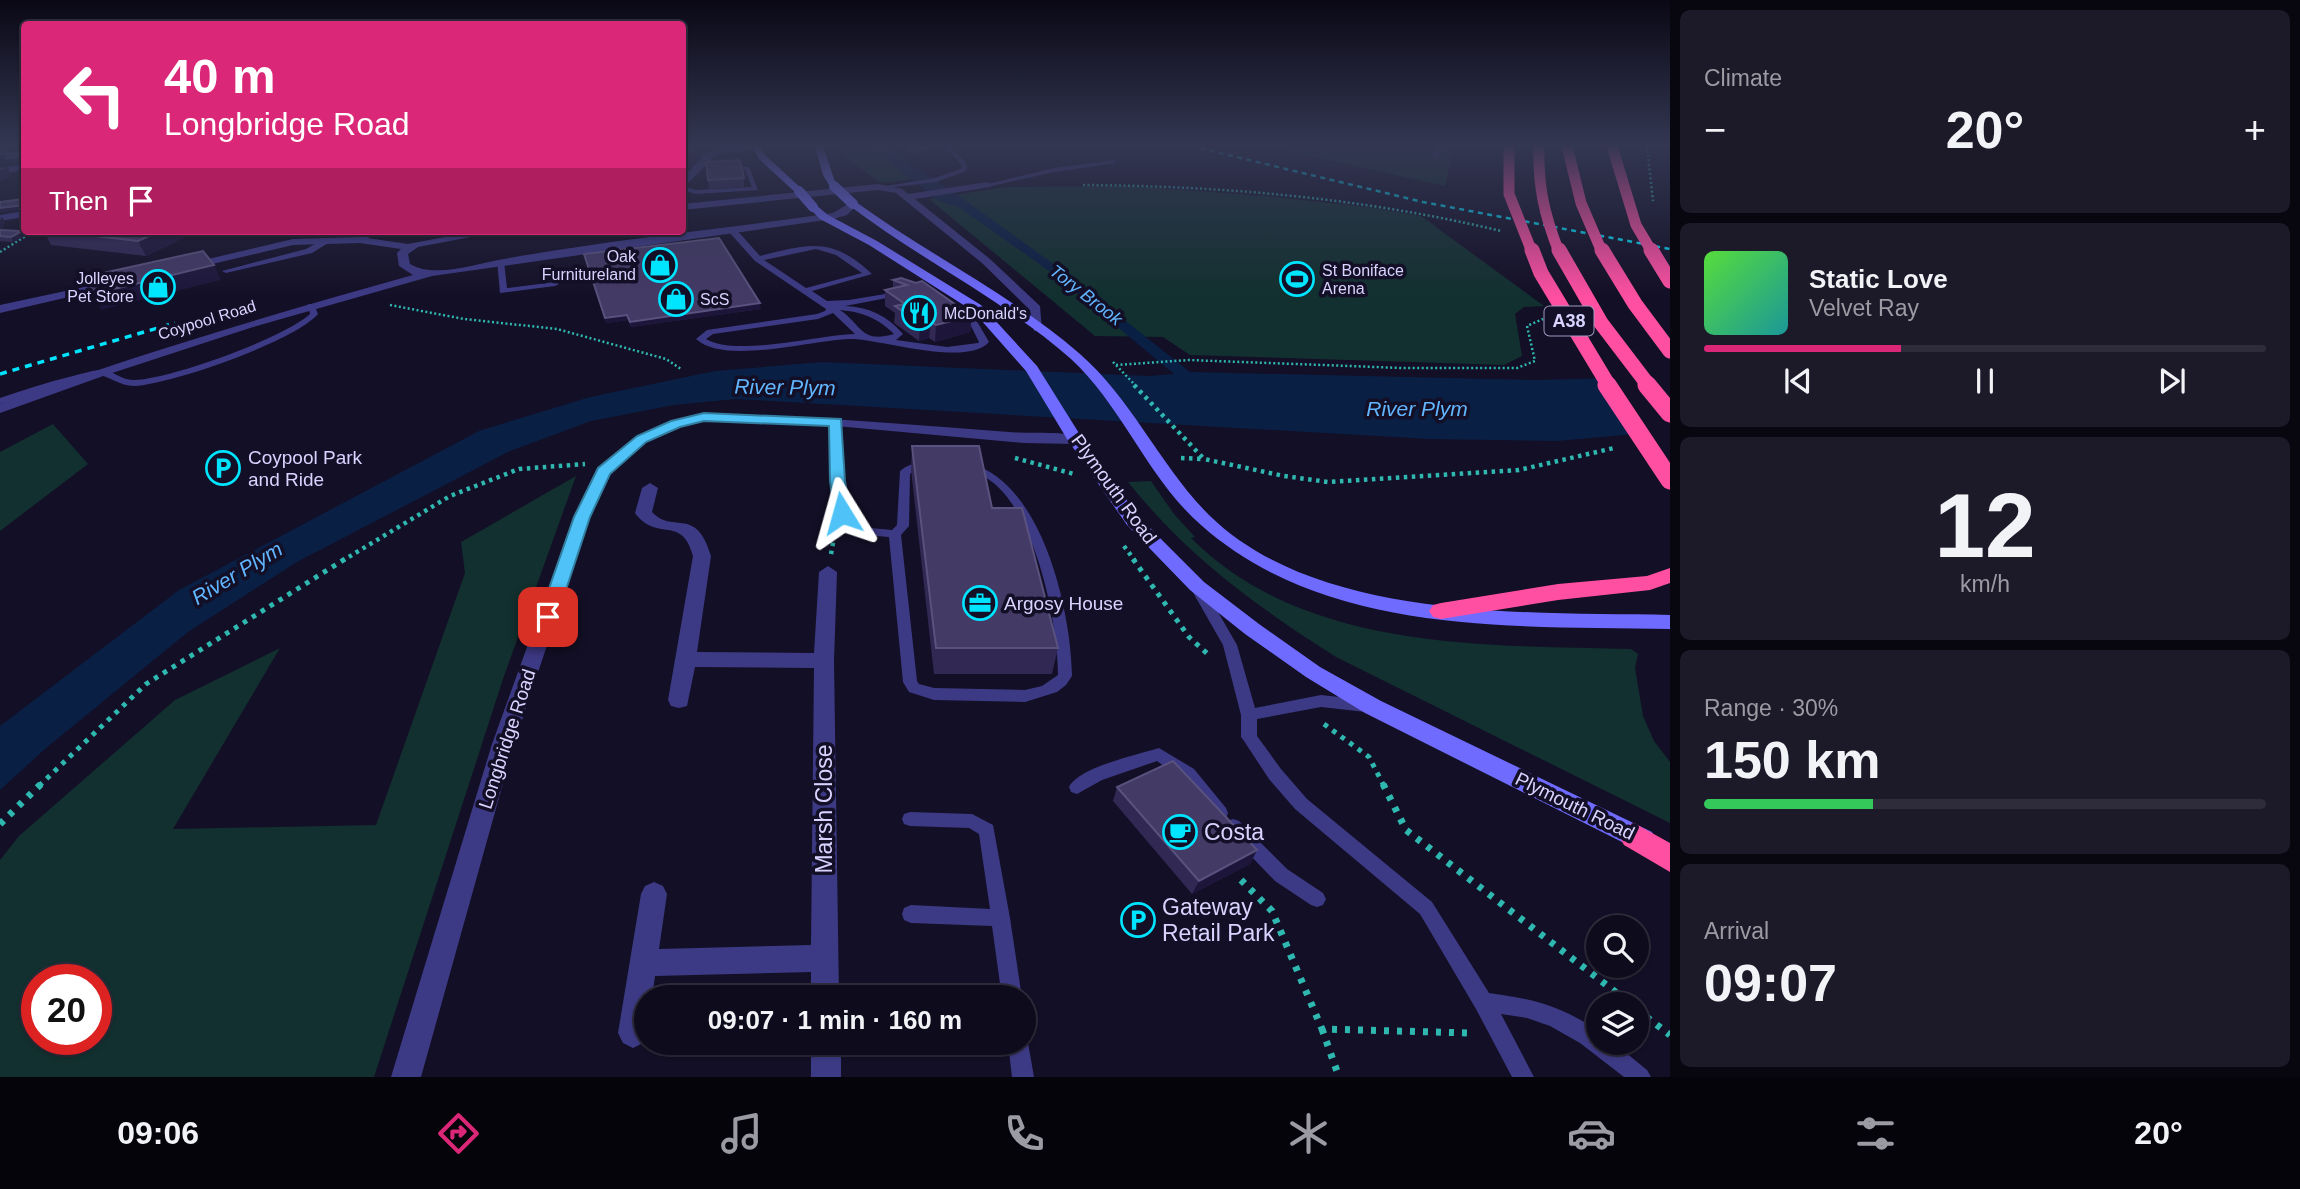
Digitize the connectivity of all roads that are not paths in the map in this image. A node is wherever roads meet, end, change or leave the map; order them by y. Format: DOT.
graph roads {
  1 [pos="797,196"];
  2 [pos="803,196"];
  3 [pos="845,196"];
  4 [pos="914,196"];
  5 [pos="1510,196"];
  6 [pos="1542,196"];
  7 [pos="1578,196"];
  8 [pos="1627,196"];
  9 [pos="907,197"];
  10 [pos="853,204"];
  11 [pos="686,208"];
  12 [pos="21,214"];
  13 [pos="824,217"];
  14 [pos="0,218"];
  15 [pos="732,230"];
  16 [pos="367,235"];
  17 [pos="470,235"];
  18 [pos="329,240"];
  19 [pos="360,240"];
  20 [pos="408,247"];
  21 [pos="758,258"];
  22 [pos="500,262"];
  23 [pos="173,270"];
  24 [pos="226,271"];
  25 [pos="428,274"];
  26 [pos="1670,281"];
  27 [pos="122,282"];
  28 [pos="555,284"];
  29 [pos="804,291"];
  30 [pos="912,292"];
  31 [pos="311,306"];
  32 [pos="828,306"];
  33 [pos="951,307"];
  34 [pos="0,309"];
  35 [pos="1038,328"];
  36 [pos="861,335"];
  37 [pos="883,338"];
  38 [pos="1670,351"];
  39 [pos="101,372"];
  40 [pos="0,401"];
  41 [pos="0,409"];
  42 [pos="1670,413"];
  43 [pos="836,422"];
  44 [pos="1075,439"];
  45 [pos="934,466"];
  46 [pos="959,467"];
  47 [pos="1670,480"];
  48 [pos="650,488"];
  49 [pos="895,534"];
  50 [pos="828,572"];
  51 [pos="1670,575"];
  52 [pos="1196,586"];
  53 [pos="1441,611"];
  54 [pos="1670,622"];
  55 [pos="687,659"];
  56 [pos="824,661"];
  57 [pos="679,700"];
  58 [pos="1373,707"];
  59 [pos="1249,715"];
  60 [pos="1077,787"];
  61 [pos="910,819"];
  62 [pos="1634,836"];
  63 [pos="1670,852"];
  64 [pos="1670,859"];
  65 [pos="653,894"];
  66 [pos="1317,899"];
  67 [pos="911,914"];
  68 [pos="1001,918"];
  69 [pos="825,958"];
  70 [pos="643,963"];
  71 [pos="825,985"];
  72 [pos="1010,985"];
  73 [pos="1483,1002"];
  74 [pos="633,1033"];
  75 [pos="826,1055"];
  76 [pos="1020,1055"];
  77 [pos="406,1077"];
  78 [pos="826,1077"];
  79 [pos="1023,1077"];
  80 [pos="1523,1077"];
  81 [pos="1640,1077"];
  1 -- 11 [label="street"];
  2 -- 13 [label="main road, Plymouth Road, bridge"];
  3 -- 10 [label="main road, bridge"];
  4 -- 9 [label="street"];
  5 -- 47 [label="highway, A38, bridge"];
  6 -- 42 [label="highway, A38, bridge"];
  7 -- 38 [label="highway, bridge"];
  8 -- 26 [label="highway, bridge"];
  9 -- 35 [label="street"];
  10 -- 13 [label="street, Coypool Road"];
  10 -- 35 [label="main road"];
  12 -- 14 [label="street"];
  13 -- 15 [label="street, Coypool Road"];
  13 -- 44 [label="main road, Plymouth Road"];
  15 -- 21 [label="lane"];
  15 -- 22 [label="street, Coypool Road"];
  16 -- 19 [label="lane"];
  17 -- 20 [label="street"];
  18 -- 19 [label="street"];
  18 -- 23 [label="street"];
  18 -- 24 [label="lane"];
  19 -- 20 [label="street"];
  20 -- 25 [label="street"];
  21 -- 29 [label="lane"];
  21 -- 29 [label="lane"];
  22 -- 25 [label="street, Coypool Road"];
  22 -- 28 [label="lane"];
  25 -- 31 [label="street, Coypool Road"];
  27 -- 34 [label="street"];
  29 -- 32 [label="lane"];
  30 -- 32 [label="lane"];
  31 -- 39 [label="street, Coypool Road"];
  31 -- 39 [label="lane"];
  32 -- 36 [label="lane"];
  32 -- 36 [label="lane"];
  32 -- 37 [label="lane"];
  33 -- 37 [label="lane"];
  35 -- 53 [label="main road"];
  36 -- 37 [label="lane"];
  39 -- 40 [label="lane"];
  39 -- 41 [label="street, Coypool Road"];
  43 -- 44 [label="street, Longbridge Road"];
  43 -- 49 [label="lane"];
  43 -- 77 [label="street, Longbridge Road"];
  44 -- 52 [label="main road, Plymouth Road"];
  45 -- 49 [label="lane"];
  46 -- 49 [label="lane"];
  48 -- 55 [label="street"];
  50 -- 56 [label="street, Marsh Close"];
  51 -- 53 [label="highway"];
  52 -- 58 [label="main road, Plymouth Road"];
  52 -- 59 [label="lane"];
  53 -- 54 [label="main road"];
  55 -- 56 [label="street"];
  55 -- 57 [label="street"];
  56 -- 69 [label="street, Marsh Close"];
  58 -- 59 [label="lane"];
  58 -- 62 [label="main road, Plymouth Road"];
  59 -- 73 [label="lane"];
  60 -- 66 [label="lane"];
  61 -- 68 [label="lane"];
  62 -- 63 [label="main road, Plymouth Road"];
  62 -- 64 [label="highway"];
  65 -- 70 [label="street"];
  67 -- 68 [label="lane"];
  68 -- 72 [label="lane"];
  69 -- 70 [label="street"];
  69 -- 71 [label="street, Marsh Close"];
  70 -- 74 [label="street"];
  73 -- 80 [label="lane"];
  73 -- 81 [label="lane"];
  75 -- 78 [label="street"];
  76 -- 79 [label="lane"];
}
